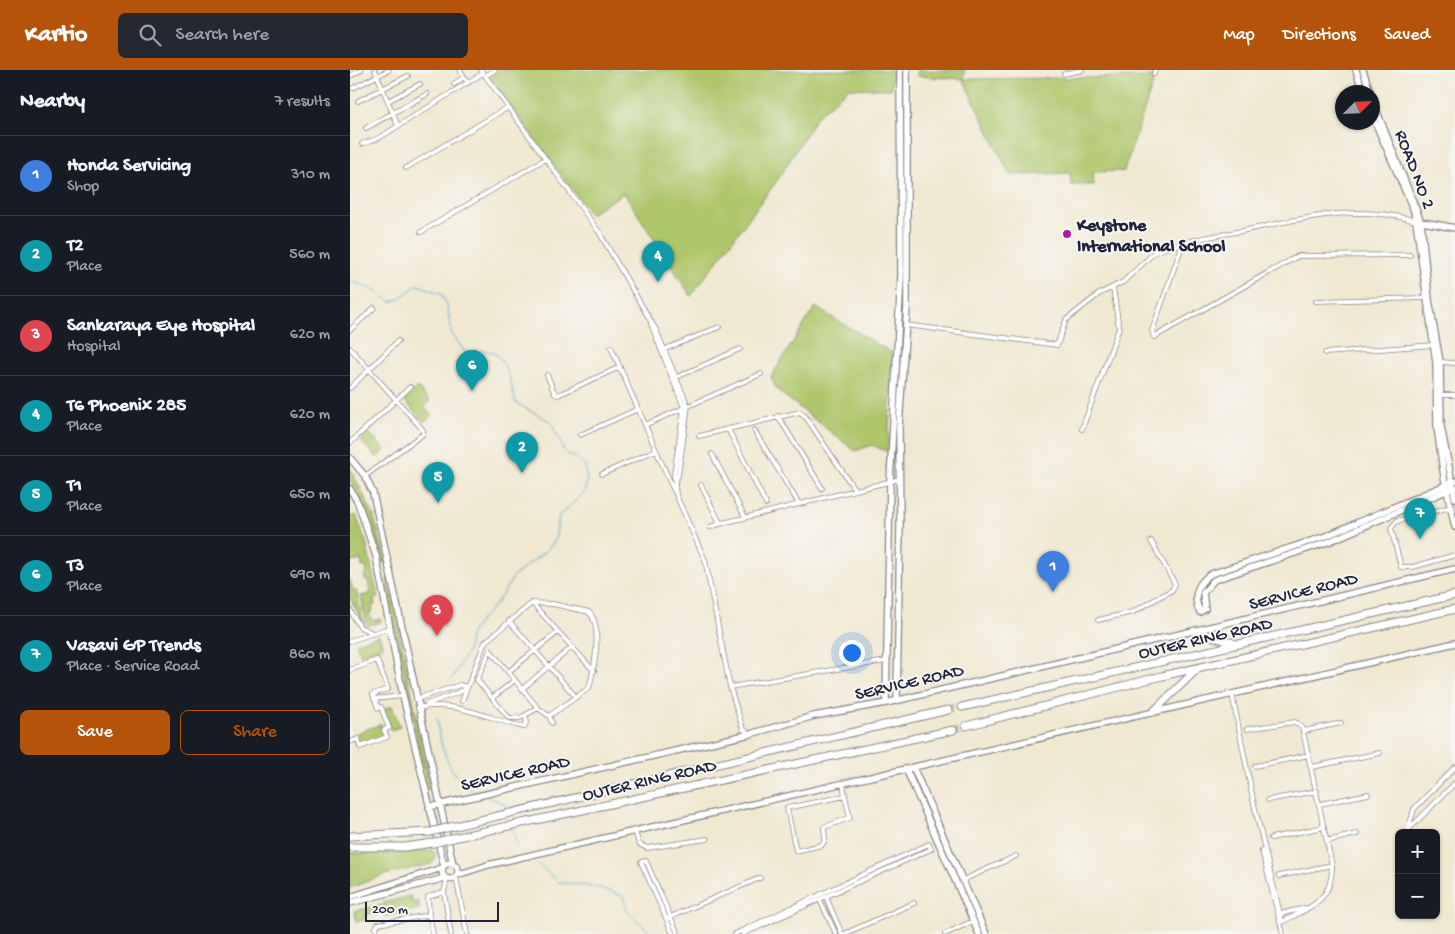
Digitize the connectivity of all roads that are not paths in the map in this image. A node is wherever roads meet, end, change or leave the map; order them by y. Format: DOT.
graph roads {
  1 [pos="360,70"];
  2 [pos="375,70"];
  3 [pos="389,70"];
  4 [pos="495,70"];
  5 [pos="900,70"];
  6 [pos="907,70"];
  7 [pos="1082,70"];
  8 [pos="1356,70"];
  9 [pos="1363,70"];
  10 [pos="463,72"];
  11 [pos="483,73"];
  12 [pos="1064,74"];
  13 [pos="350,76"];
  14 [pos="377,76"];
  15 [pos="408,76"];
  16 [pos="468,83"];
  17 [pos="420,84"];
  18 [pos="454,84"];
  19 [pos="1361,85"];
  20 [pos="1368,85"];
  21 [pos="353,88"];
  22 [pos="383,88"];
  23 [pos="427,94"];
  24 [pos="358,101"];
  25 [pos="388,101"];
  26 [pos="507,108"];
  27 [pos="393,114"];
  28 [pos="1380,120"];
  29 [pos="398,126"];
  30 [pos="366,128"];
  31 [pos="1379,130"];
  32 [pos="362,144"];
  33 [pos="545,159"];
  34 [pos="406,168"];
  35 [pos="904,217"];
  36 [pos="1418,222"];
  37 [pos="1455,228"];
  38 [pos="422,232"];
  39 [pos="1183,242"];
  40 [pos="1410,256"];
  41 [pos="1113,288"];
  42 [pos="1425,298"];
  43 [pos="1316,301"];
  44 [pos="374,308"];
  45 [pos="906,325"];
  46 [pos="719,326"];
  47 [pos="350,330"];
  48 [pos="398,341"];
  49 [pos="1434,345"];
  50 [pos="611,347"];
  51 [pos="350,348"];
  52 [pos="740,349"];
  53 [pos="662,350"];
  54 [pos="1325,353"];
  55 [pos="1440,362"];
  56 [pos="1455,363"];
  57 [pos="620,367"];
  58 [pos="370,370"];
  59 [pos="761,374"];
  60 [pos="547,375"];
  61 [pos="677,377"];
  62 [pos="410,387"];
  63 [pos="350,388"];
  64 [pos="1440,395"];
  65 [pos="1455,395"];
  66 [pos="397,399"];
  67 [pos="686,407"];
  68 [pos="638,409"];
  69 [pos="778,416"];
  70 [pos="645,425"];
  71 [pos="728,429"];
  72 [pos="1082,429"];
  73 [pos="754,430"];
  74 [pos="580,435"];
  75 [pos="699,436"];
  76 [pos="350,443"];
  77 [pos="656,450"];
  78 [pos="712,454"];
  79 [pos="350,458"];
  80 [pos="602,474"];
  81 [pos="365,476"];
  82 [pos="900,479"];
  83 [pos="890,480"];
  84 [pos="701,485"];
  85 [pos="1451,486"];
  86 [pos="350,488"];
  87 [pos="822,488"];
  88 [pos="855,490"];
  89 [pos="676,495"];
  90 [pos="1455,498"];
  91 [pos="766,504"];
  92 [pos="799,504"];
  93 [pos="1451,507"];
  94 [pos="745,517"];
  95 [pos="723,523"];
  96 [pos="710,527"];
  97 [pos="1455,527"];
  98 [pos="1152,541"];
  99 [pos="1455,555"];
  100 [pos="888,563"];
  101 [pos="899,563"];
  102 [pos="1455,569"];
  103 [pos="389,571"];
  104 [pos="379,573"];
  105 [pos="1216,576"];
  106 [pos="1455,594"];
  107 [pos="532,603"];
  108 [pos="350,610"];
  109 [pos="1455,610"];
  110 [pos="1098,620"];
  111 [pos="509,621"];
  112 [pos="886,627"];
  113 [pos="389,628"];
  114 [pos="897,628"];
  115 [pos="1194,631"];
  116 [pos="558,632"];
  117 [pos="373,633"];
  118 [pos="350,641"];
  119 [pos="485,642"];
  120 [pos="1455,643"];
  121 [pos="1240,644"];
  122 [pos="572,647"];
  123 [pos="490,650"];
  124 [pos="535,651"];
  125 [pos="886,661"];
  126 [pos="549,667"];
  127 [pos="1198,668"];
  128 [pos="350,670"];
  129 [pos="594,671"];
  130 [pos="508,672"];
  131 [pos="515,680"];
  132 [pos="1084,680"];
  133 [pos="457,686"];
  134 [pos="467,687"];
  135 [pos="730,687"];
  136 [pos="522,689"];
  137 [pos="459,694"];
  138 [pos="1230,694"];
  139 [pos="1088,695"];
  140 [pos="403,696"];
  141 [pos="576,697"];
  142 [pos="374,698"];
  143 [pos="492,698"];
  144 [pos="416,699"];
  145 [pos="897,700"];
  146 [pos="462,701"];
  147 [pos="886,703"];
  148 [pos="418,707"];
  149 [pos="962,707"];
  150 [pos="538,708"];
  151 [pos="948,710"];
  152 [pos="1153,712"];
  153 [pos="525,716"];
  154 [pos="549,716"];
  155 [pos="552,723"];
  156 [pos="1341,723"];
  157 [pos="966,726"];
  158 [pos="1247,729"];
  159 [pos="952,730"];
  160 [pos="1304,731"];
  161 [pos="750,734"];
  162 [pos="350,742"];
  163 [pos="1380,753"];
  164 [pos="1309,755"];
  165 [pos="1255,766"];
  166 [pos="1455,767"];
  167 [pos="910,768"];
  168 [pos="1312,768"];
  169 [pos="843,783"];
  170 [pos="1455,783"];
  171 [pos="1317,791"];
  172 [pos="1368,794"];
  173 [pos="845,796"];
  174 [pos="1268,800"];
  175 [pos="1320,804"];
  176 [pos="440,805"];
  177 [pos="429,807"];
  178 [pos="1324,827"];
  179 [pos="635,831"];
  180 [pos="1357,834"];
  181 [pos="350,836"];
  182 [pos="1272,838"];
  183 [pos="708,839"];
  184 [pos="1327,841"];
  185 [pos="350,847"];
  186 [pos="1016,856"];
  187 [pos="454,864"];
  188 [pos="1332,865"];
  189 [pos="443,867"];
  190 [pos="456,876"];
  191 [pos="1279,876"];
  192 [pos="446,878"];
  193 [pos="760,878"];
  194 [pos="962,880"];
  195 [pos="444,892"];
  196 [pos="824,893"];
  197 [pos="350,896"];
  198 [pos="818,896"];
  199 [pos="826,898"];
  200 [pos="821,901"];
  201 [pos="350,903"];
  202 [pos="914,903"];
  203 [pos="1310,907"];
  204 [pos="1280,914"];
  205 [pos="429,915"];
  206 [pos="668,918"];
  207 [pos="973,921"];
  208 [pos="1281,923"];
  209 [pos="742,933"];
  210 [pos="377,934"];
  211 [pos="433,934"];
  212 [pos="451,934"];
  213 [pos="466,934"];
  214 [pos="673,934"];
  215 [pos="678,934"];
  216 [pos="735,934"];
  217 [pos="836,934"];
  218 [pos="843,934"];
  219 [pos="944,934"];
  220 [pos="979,934"];
  221 [pos="986,934"];
  222 [pos="1281,934"];
  1 -- 13 [label="street"];
  2 -- 14 [label="street"];
  3 -- 14 [label="street"];
  4 -- 11 [label="street"];
  5 -- 35 [label="main road"];
  6 -- 35 [label="main road"];
  7 -- 12 [label="street"];
  8 -- 19 [label="main road"];
  9 -- 20 [label="main road"];
  10 -- 16 [label="street"];
  10 -- 18 [label="street"];
  11 -- 16 [label="street"];
  11 -- 26 [label="street"];
  14 -- 21 [label="street"];
  14 -- 22 [label="street"];
  15 -- 22 [label="street"];
  16 -- 29 [label="street"];
  17 -- 25 [label="street"];
  22 -- 24 [label="street"];
  22 -- 25 [label="street"];
  23 -- 27 [label="street"];
  25 -- 27 [label="street"];
  26 -- 33 [label="street"];
  26 -- 34 [label="street"];
  27 -- 29 [label="street"];
  27 -- 30 [label="street"];
  28 -- 36 [label="main road, ROAD NO 2"];
  29 -- 32 [label="street"];
  31 -- 36 [label="main road"];
  33 -- 38 [label="street"];
  33 -- 53 [label="street"];
  35 -- 45 [label="main road"];
  35 -- 83 [label="main road"];
  36 -- 37 [label="main road"];
  36 -- 39 [label="street"];
  36 -- 42 [label="main road"];
  36 -- 55 [label="main road"];
  39 -- 40 [label="street"];
  39 -- 41 [label="street"];
  41 -- 45 [label="street"];
  41 -- 72 [label="street"];
  42 -- 43 [label="street"];
  42 -- 49 [label="main road"];
  44 -- 47 [label="street"];
  45 -- 82 [label="main road"];
  46 -- 53 [label="street"];
  48 -- 58 [label="street"];
  49 -- 54 [label="street"];
  49 -- 85 [label="main road"];
  50 -- 57 [label="street"];
  51 -- 58 [label="street"];
  52 -- 61 [label="street"];
  53 -- 61 [label="street"];
  53 -- 67 [label="street"];
  55 -- 56 [label="street"];
  55 -- 64 [label="main road"];
  57 -- 60 [label="street"];
  57 -- 68 [label="street"];
  58 -- 63 [label="street"];
  58 -- 66 [label="street"];
  59 -- 67 [label="street"];
  61 -- 67 [label="street"];
  62 -- 66 [label="street"];
  64 -- 65 [label="street"];
  64 -- 85 [label="main road"];
  66 -- 76 [label="street"];
  66 -- 81 [label="street"];
  67 -- 70 [label="street"];
  67 -- 89 [label="street"];
  68 -- 70 [label="street"];
  68 -- 74 [label="street"];
  69 -- 71 [label="street"];
  69 -- 87 [label="street"];
  69 -- 88 [label="street"];
  70 -- 77 [label="street"];
  71 -- 75 [label="street"];
  71 -- 91 [label="street"];
  73 -- 92 [label="street"];
  77 -- 80 [label="street"];
  77 -- 89 [label="street"];
  78 -- 94 [label="street"];
  79 -- 81 [label="main road"];
  81 -- 103 [label="main road"];
  82 -- 83 [label="street"];
  82 -- 101 [label="main road"];
  83 -- 88 [label="street"];
  83 -- 100 [label="main road"];
  84 -- 95 [label="street"];
  85 -- 90 [label="main road"];
  85 -- 93 [label="main road"];
  85 -- 105 [label="main road"];
  86 -- 104 [label="main road"];
  88 -- 92 [label="street"];
  89 -- 135 [label="street"];
  92 -- 94 [label="street"];
  93 -- 97 [label="main road"];
  93 -- 99 [label="street"];
  94 -- 95 [label="street"];
  95 -- 96 [label="street"];
  98 -- 110 [label="street"];
  100 -- 101 [label="main road"];
  100 -- 112 [label="main road"];
  101 -- 114 [label="main road"];
  102 -- 115 [label="main road, SERVICE ROAD"];
  103 -- 104 [label="main road"];
  103 -- 144 [label="main road"];
  104 -- 113 [label="main road"];
  105 -- 105 [label="main road"];
  106 -- 121 [label="highway, OUTER RING ROAD"];
  107 -- 111 [label="street"];
  107 -- 116 [label="street"];
  107 -- 129 [label="street"];
  108 -- 117 [label="street"];
  109 -- 127 [label="highway, OUTER RING ROAD"];
  111 -- 119 [label="street"];
  111 -- 124 [label="street"];
  112 -- 114 [label="main road"];
  112 -- 125 [label="main road"];
  113 -- 117 [label="street"];
  113 -- 140 [label="main road"];
  114 -- 145 [label="main road"];
  115 -- 121 [label="highway"];
  115 -- 145 [label="main road, SERVICE ROAD"];
  116 -- 122 [label="street"];
  116 -- 124 [label="street"];
  117 -- 118 [label="street"];
  119 -- 123 [label="street"];
  119 -- 134 [label="street"];
  120 -- 138 [label="main road"];
  121 -- 132 [label="highway, OUTER RING ROAD"];
  122 -- 126 [label="street"];
  122 -- 129 [label="street"];
  123 -- 130 [label="street"];
  123 -- 143 [label="street"];
  124 -- 126 [label="street"];
  124 -- 130 [label="street"];
  125 -- 135 [label="street"];
  125 -- 147 [label="main road"];
  126 -- 136 [label="street"];
  126 -- 141 [label="street"];
  127 -- 139 [label="highway, OUTER RING ROAD"];
  127 -- 152 [label="highway"];
  128 -- 142 [label="street"];
  129 -- 141 [label="street"];
  130 -- 131 [label="street"];
  131 -- 136 [label="street"];
  131 -- 143 [label="street"];
  132 -- 139 [label="highway"];
  132 -- 149 [label="highway, OUTER RING ROAD"];
  133 -- 134 [label="street"];
  133 -- 137 [label="street"];
  133 -- 144 [label="street"];
  134 -- 137 [label="street"];
  134 -- 146 [label="street"];
  135 -- 161 [label="street"];
  136 -- 150 [label="street"];
  137 -- 148 [label="street"];
  138 -- 152 [label="main road"];
  138 -- 204 [label="street"];
  138 -- 208 [label="street"];
  139 -- 157 [label="highway, OUTER RING ROAD"];
  140 -- 142 [label="street"];
  140 -- 177 [label="main road"];
  141 -- 154 [label="street"];
  142 -- 162 [label="street"];
  143 -- 153 [label="street"];
  144 -- 148 [label="main road"];
  145 -- 147 [label="main road, SERVICE ROAD"];
  147 -- 161 [label="main road, SERVICE ROAD"];
  148 -- 153 [label="street"];
  148 -- 176 [label="main road"];
  150 -- 153 [label="street"];
  150 -- 154 [label="street"];
  151 -- 181 [label="highway, OUTER RING ROAD, bridge"];
  152 -- 167 [label="main road"];
  154 -- 155 [label="street"];
  156 -- 160 [label="street"];
  158 -- 160 [label="street"];
  159 -- 185 [label="highway, OUTER RING ROAD, bridge"];
  160 -- 164 [label="street"];
  161 -- 176 [label="main road, SERVICE ROAD"];
  163 -- 168 [label="street"];
  164 -- 165 [label="street"];
  164 -- 168 [label="street"];
  166 -- 170 [label="street"];
  167 -- 169 [label="main road"];
  167 -- 194 [label="main road"];
  167 -- 207 [label="main road"];
  168 -- 171 [label="street"];
  169 -- 173 [label="street"];
  169 -- 179 [label="main road"];
  171 -- 174 [label="street"];
  171 -- 175 [label="street"];
  172 -- 175 [label="street"];
  173 -- 173 [label="street"];
  175 -- 178 [label="street"];
  176 -- 177 [label="main road, SERVICE ROAD"];
  176 -- 187 [label="main road"];
  177 -- 189 [label="main road"];
  178 -- 182 [label="street"];
  178 -- 184 [label="street"];
  179 -- 183 [label="street"];
  179 -- 190 [label="main road"];
  180 -- 184 [label="street"];
  184 -- 188 [label="street"];
  186 -- 194 [label="street"];
  187 -- 189 [label="main road"];
  187 -- 190 [label="main road"];
  188 -- 191 [label="street"];
  188 -- 203 [label="street"];
  189 -- 192 [label="main road"];
  189 -- 197 [label="main road"];
  190 -- 192 [label="main road"];
  190 -- 213 [label="street"];
  192 -- 195 [label="street"];
  192 -- 201 [label="main road"];
  193 -- 206 [label="street"];
  194 -- 221 [label="main road"];
  195 -- 205 [label="street"];
  195 -- 212 [label="street"];
  196 -- 198 [label="street"];
  196 -- 199 [label="street"];
  196 -- 199 [label="street"];
  198 -- 200 [label="street"];
  198 -- 209 [label="street"];
  199 -- 200 [label="street"];
  199 -- 218 [label="street"];
  200 -- 209 [label="street"];
  200 -- 217 [label="street"];
  202 -- 218 [label="street"];
  203 -- 204 [label="street"];
  203 -- 208 [label="street"];
  204 -- 208 [label="street"];
  205 -- 210 [label="street"];
  205 -- 211 [label="street"];
  206 -- 206 [label="street"];
  206 -- 214 [label="street"];
  206 -- 215 [label="street"];
  207 -- 219 [label="street"];
  207 -- 220 [label="main road"];
  208 -- 222 [label="street"];
  209 -- 216 [label="street"];
}
